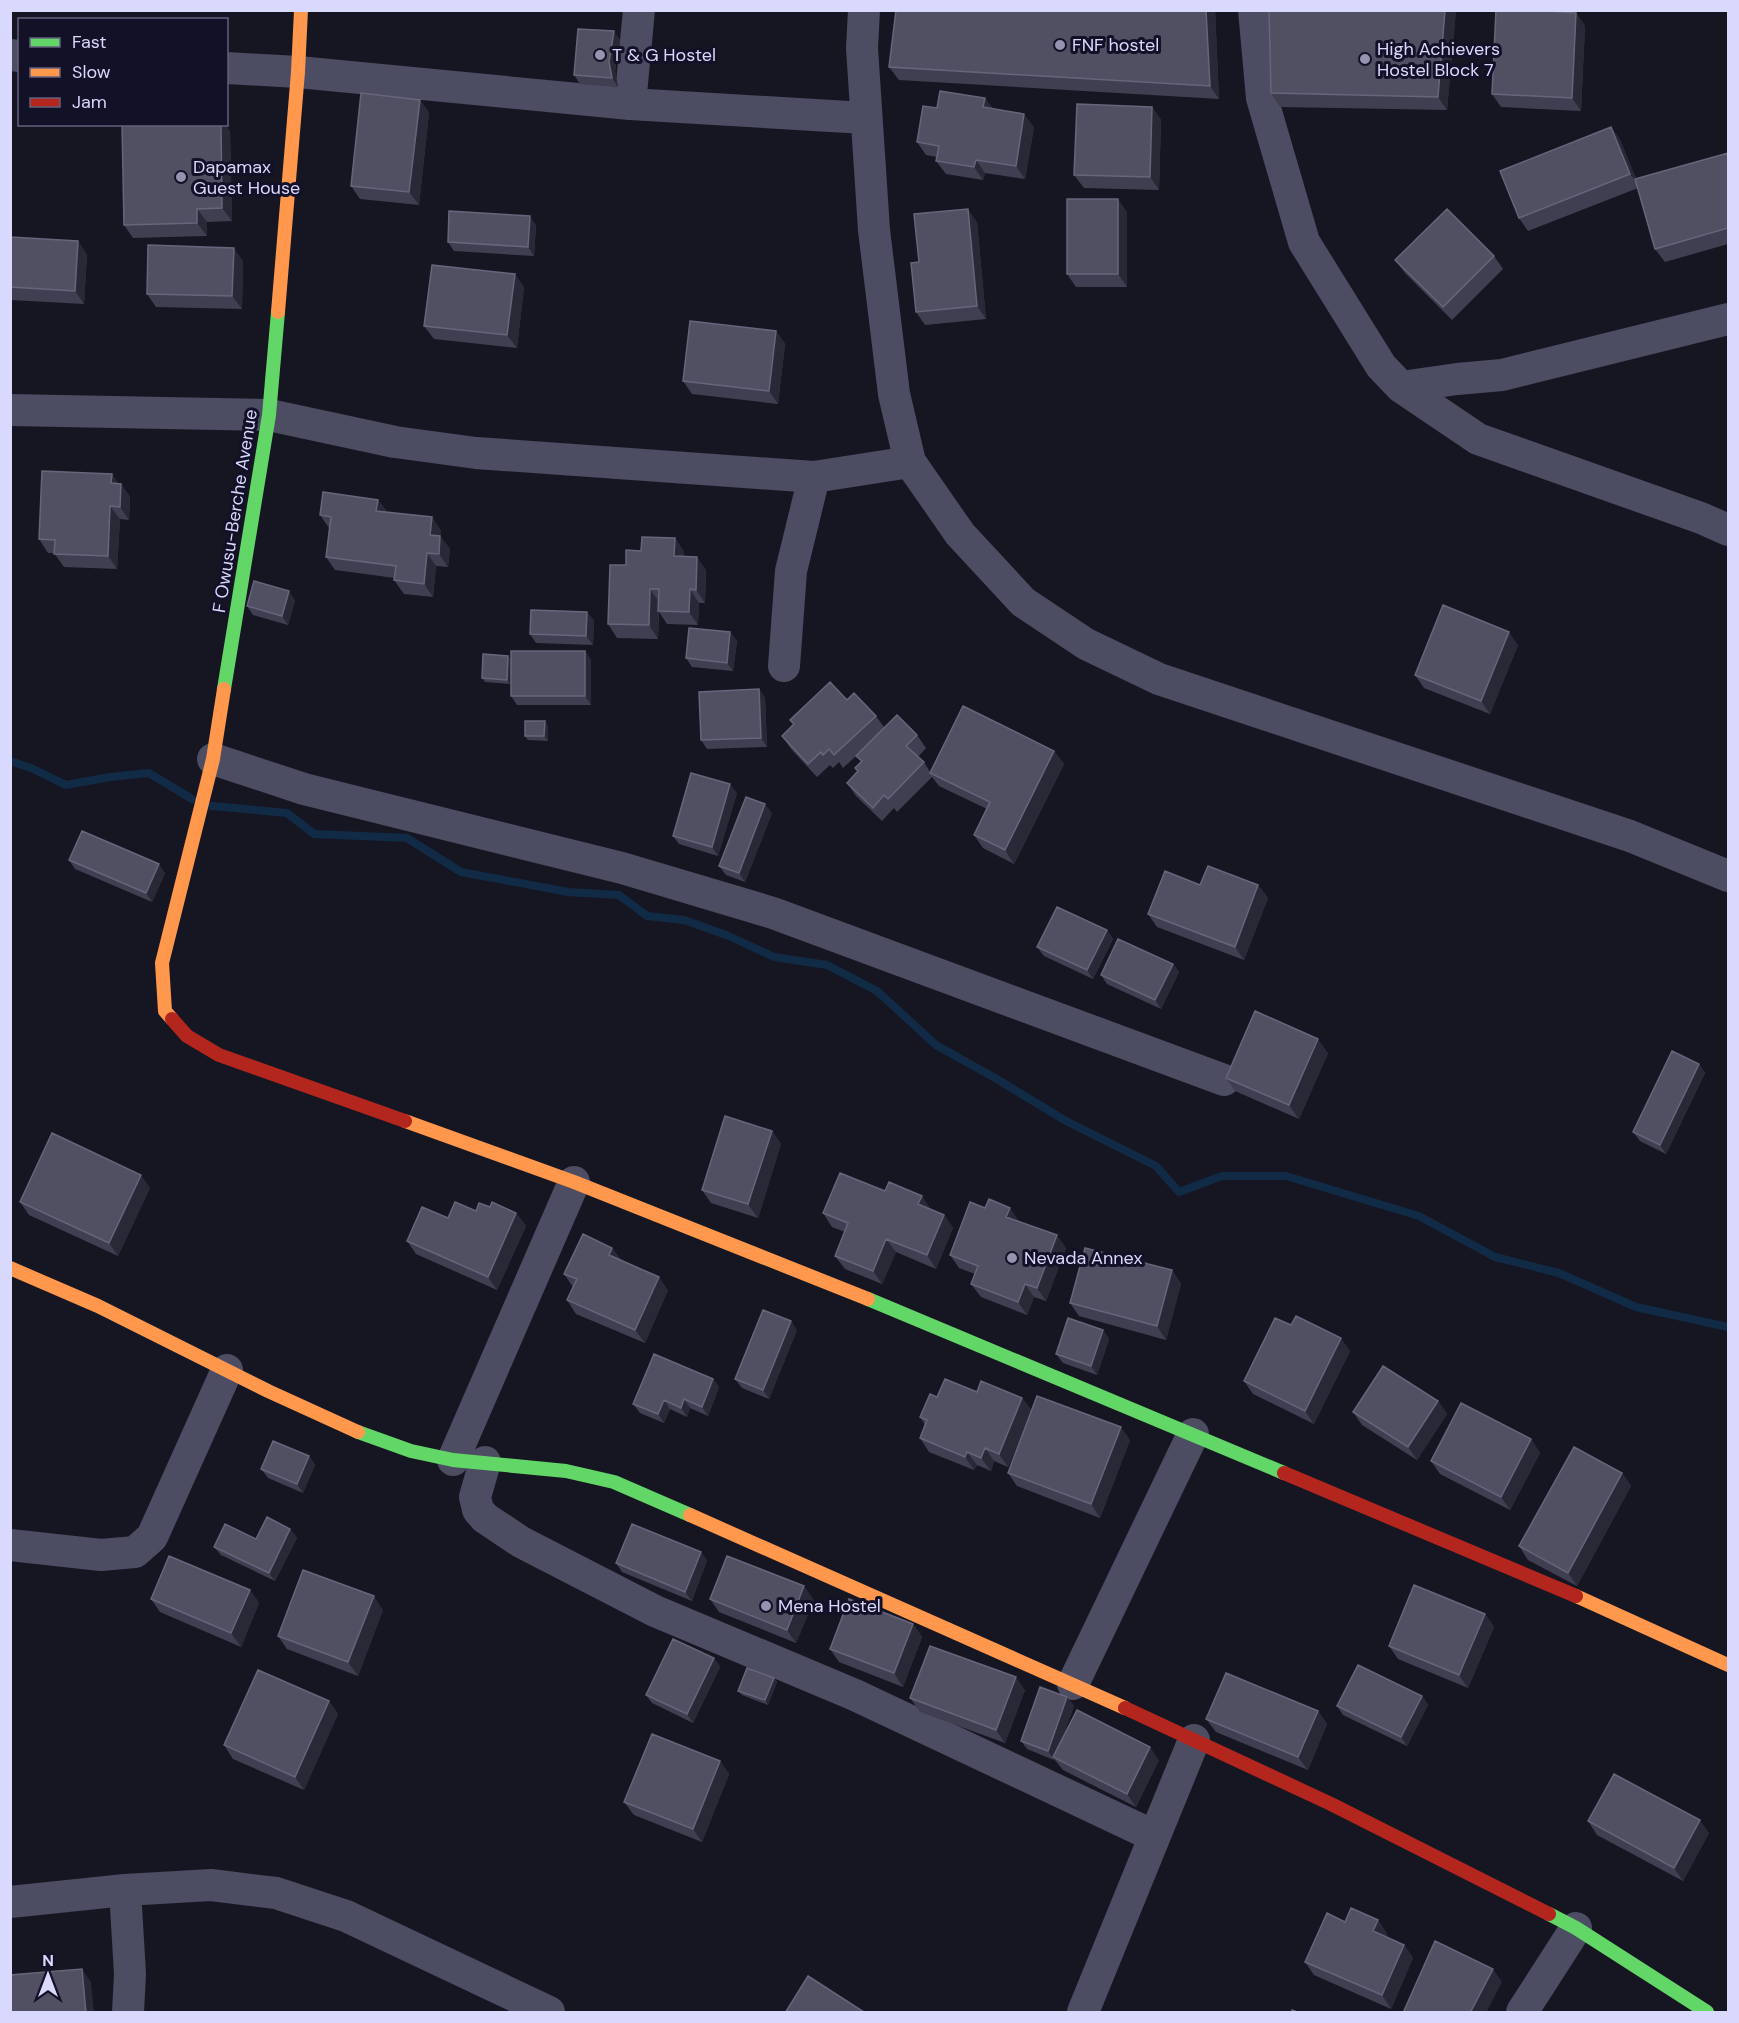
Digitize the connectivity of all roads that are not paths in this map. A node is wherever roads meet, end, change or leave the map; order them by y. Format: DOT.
graph roads {
  1 [pos="301,10"];
  2 [pos="639,10"];
  3 [pos="1254,10"];
  4 [pos="857,11"];
  5 [pos="228,68"];
  6 [pos="298,72"];
  7 [pos="630,104"];
  8 [pos="866,118"];
  9 [pos="1728,320"];
  10 [pos="1401,387"];
  11 [pos="10,410"];
  12 [pos="269,415"];
  13 [pos="910,462"];
  14 [pos="814,477"];
  15 [pos="1728,530"];
  16 [pos="784,666"];
  17 [pos="213,759"];
  18 [pos="1728,873"];
  19 [pos="1224,1080"];
  20 [pos="574,1182"];
  21 [pos="10,1268"];
  22 [pos="227,1370"];
  23 [pos="1193,1434"];
  24 [pos="453,1460"];
  25 [pos="485,1462"];
  26 [pos="10,1545"];
  27 [pos="1728,1665"];
  28 [pos="1073,1684"];
  29 [pos="1194,1740"];
  30 [pos="1154,1836"];
  31 [pos="124,1890"];
  32 [pos="10,1902"];
  33 [pos="1576,1929"];
  34 [pos="128,2013"];
  35 [pos="549,2013"];
  36 [pos="1083,2013"];
  37 [pos="1522,2013"];
  38 [pos="1707,2013"];
  1 -- 6 [label="street, F Owusu-Berche Avenue"];
  2 -- 7 [label="street"];
  3 -- 10 [label="street"];
  4 -- 8 [label="street"];
  5 -- 6 [label="street"];
  6 -- 7 [label="street"];
  6 -- 12 [label="street, F Owusu-Berche Avenue"];
  7 -- 8 [label="street"];
  8 -- 13 [label="street"];
  9 -- 10 [label="street"];
  10 -- 15 [label="street"];
  11 -- 12 [label="street"];
  12 -- 14 [label="street"];
  12 -- 17 [label="street, F Owusu-Berche Avenue"];
  13 -- 14 [label="street"];
  13 -- 18 [label="street"];
  14 -- 16 [label="street"];
  17 -- 19 [label="street"];
  17 -- 20 [label="street, F Owusu-Berche Avenue"];
  20 -- 23 [label="street"];
  20 -- 24 [label="street"];
  21 -- 22 [label="street"];
  22 -- 24 [label="street"];
  22 -- 26 [label="street"];
  23 -- 27 [label="street"];
  23 -- 28 [label="street"];
  24 -- 25 [label="street"];
  25 -- 28 [label="street"];
  25 -- 30 [label="street"];
  28 -- 29 [label="street"];
  29 -- 30 [label="street"];
  29 -- 33 [label="street"];
  30 -- 36 [label="street"];
  31 -- 32 [label="street"];
  31 -- 34 [label="street"];
  31 -- 35 [label="street"];
  33 -- 37 [label="street"];
  33 -- 38 [label="street"];
}
